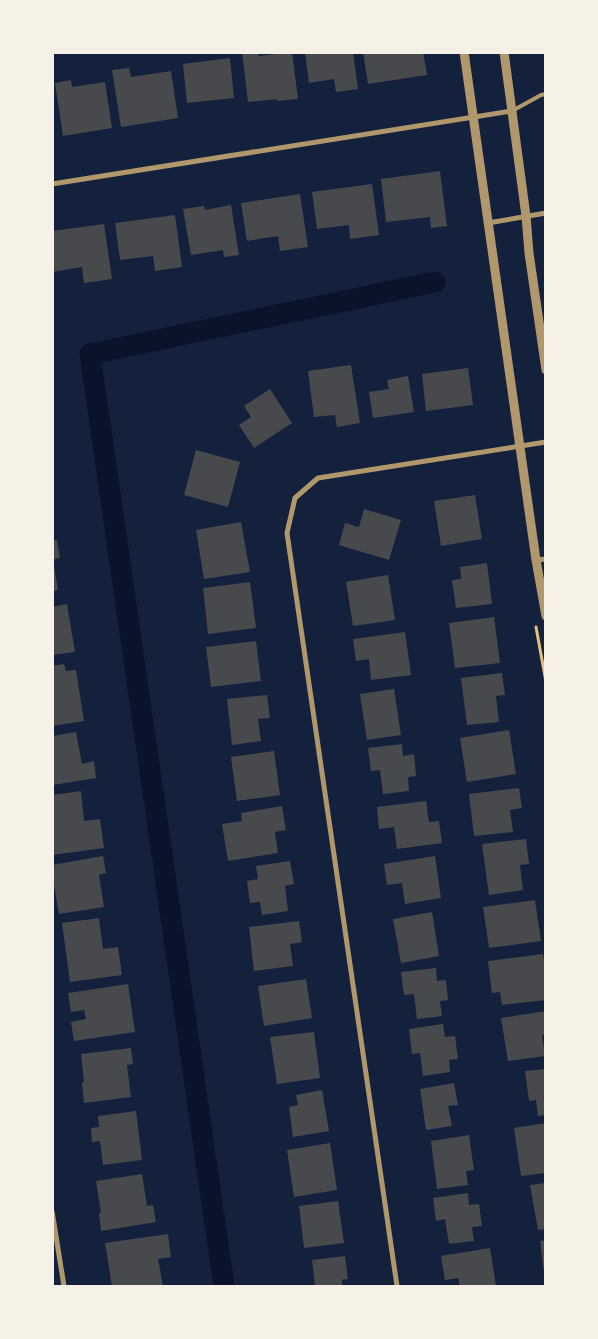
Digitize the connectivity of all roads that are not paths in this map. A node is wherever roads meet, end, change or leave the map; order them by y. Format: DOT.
graph roads {
  1 [pos="464,52"];
  2 [pos="504,52"];
  3 [pos="546,94"];
  4 [pos="512,111"];
  5 [pos="473,117"];
  6 [pos="52,184"];
  7 [pos="546,213"];
  8 [pos="526,216"];
  9 [pos="488,223"];
  10 [pos="546,370"];
  11 [pos="546,442"];
  12 [pos="520,445"];
  13 [pos="541,559"];
  14 [pos="546,616"];
  15 [pos="52,1211"];
  16 [pos="64,1286"];
  17 [pos="397,1286"];
  1 -- 5 [label="street"];
  2 -- 4 [label="street"];
  3 -- 4 [label="lane"];
  4 -- 5 [label="street"];
  4 -- 8 [label="street"];
  5 -- 6 [label="street"];
  5 -- 9 [label="street"];
  7 -- 8 [label="street"];
  8 -- 9 [label="street"];
  8 -- 10 [label="street"];
  9 -- 12 [label="street"];
  11 -- 12 [label="street"];
  12 -- 13 [label="street"];
  12 -- 17 [label="street"];
  13 -- 14 [label="street"];
  15 -- 16 [label="street"];
}
